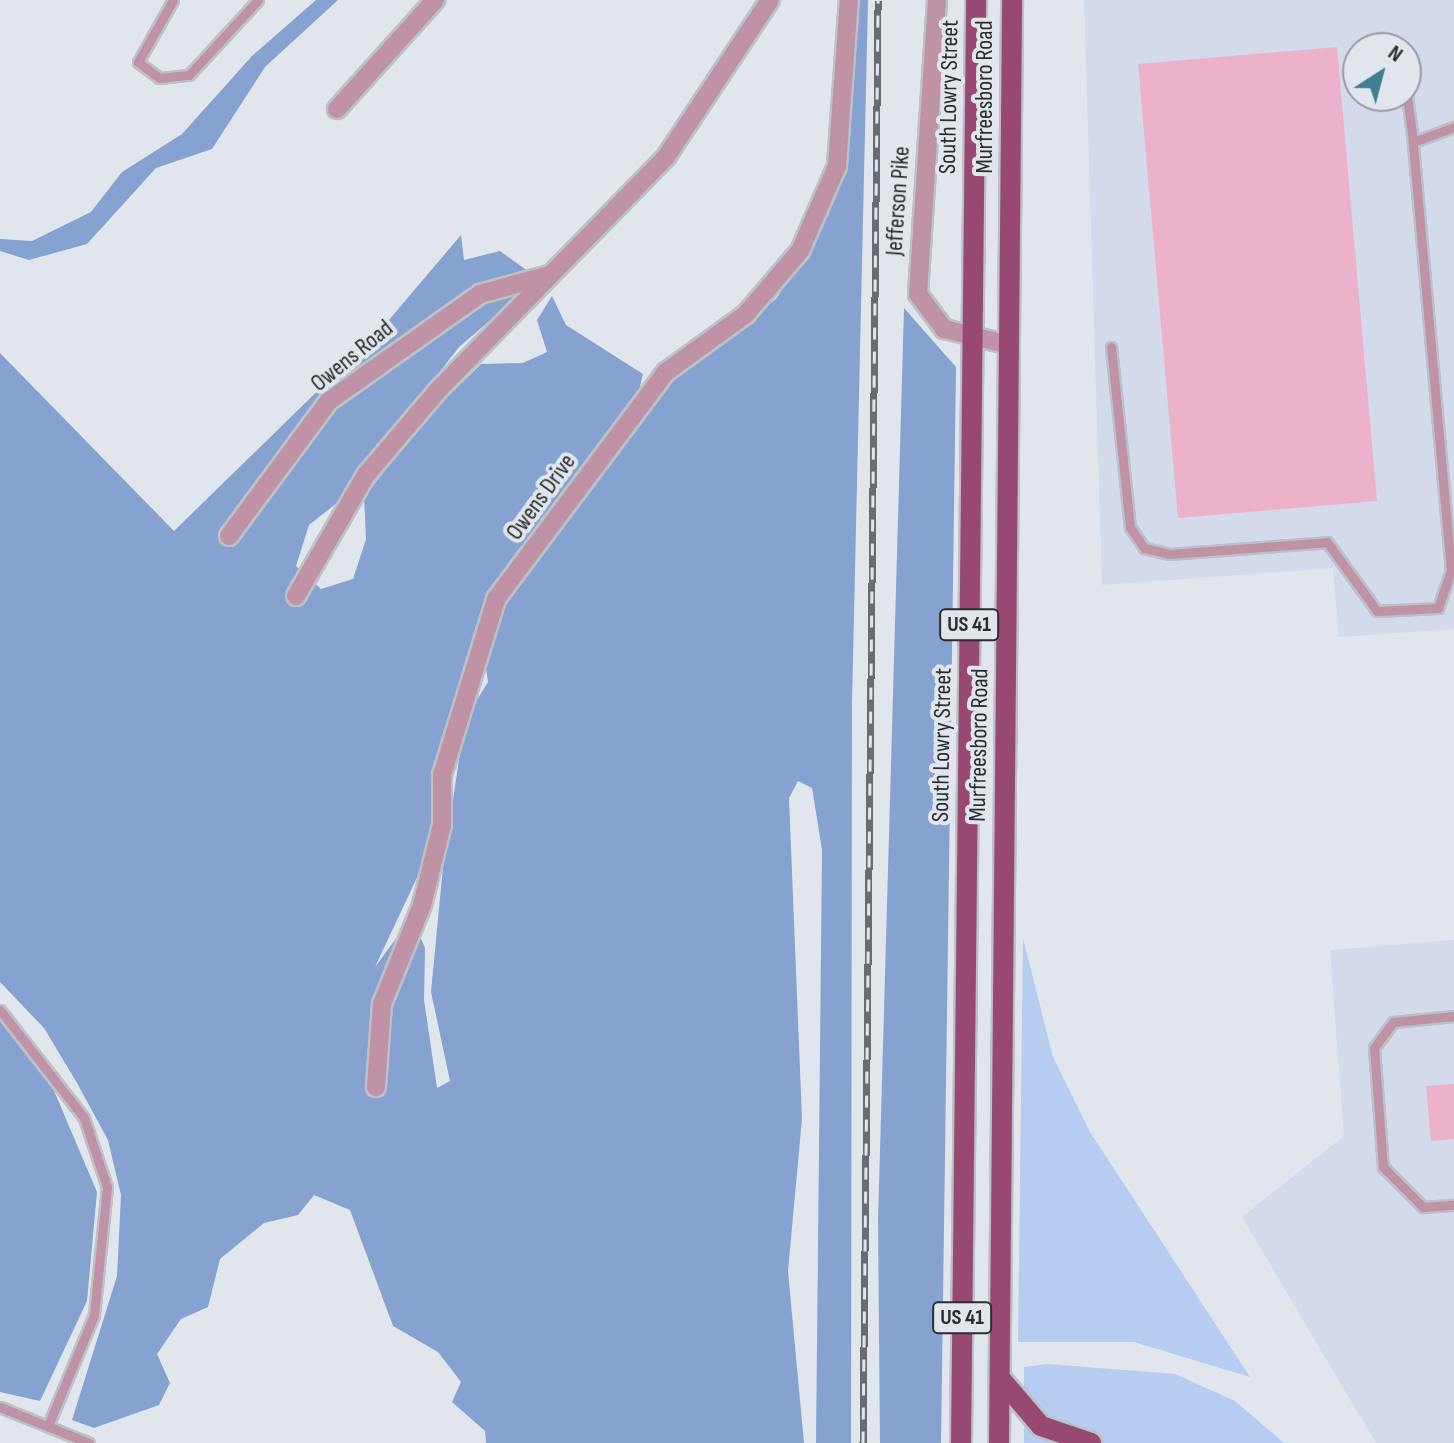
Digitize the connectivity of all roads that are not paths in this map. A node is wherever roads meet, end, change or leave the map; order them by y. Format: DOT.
graph roads {
  1 [pos="173,0"];
  2 [pos="258,0"];
  3 [pos="435,0"];
  4 [pos="770,0"];
  5 [pos="849,0"];
  6 [pos="937,0"];
  7 [pos="976,0"];
  8 [pos="1012,0"];
  9 [pos="337,109"];
  10 [pos="1409,112"];
  11 [pos="1454,127"];
  12 [pos="1413,142"];
  13 [pos="552,274"];
  14 [pos="972,336"];
  15 [pos="1009,345"];
  16 [pos="1111,347"];
  17 [pos="229,536"];
  18 [pos="296,596"];
  19 [pos="0,1010"];
  20 [pos="1454,1016"];
  21 [pos="376,1087"];
  22 [pos="1454,1205"];
  23 [pos="1000,1378"];
  24 [pos="0,1407"];
  25 [pos="49,1423"];
  26 [pos="89,1443"];
  27 [pos="961,1443"];
  28 [pos="999,1443"];
  29 [pos="1091,1443"];
  1 -- 2 [label="lane"];
  3 -- 9 [label="street"];
  4 -- 13 [label="street"];
  5 -- 21 [label="street, Owens Drive"];
  6 -- 14 [label="street, Jefferson Pike"];
  7 -- 14 [label="main road, South Lowry Street / US 41"];
  8 -- 15 [label="main road, Murfreesboro Road / US 41"];
  10 -- 12 [label="lane"];
  11 -- 12 [label="lane"];
  12 -- 16 [label="lane"];
  13 -- 17 [label="street, Owens Road"];
  13 -- 18 [label="street"];
  14 -- 15 [label="street, Jefferson Pike"];
  14 -- 27 [label="main road, South Lowry Street / US 41"];
  15 -- 23 [label="main road, Murfreesboro Road / US 41"];
  19 -- 25 [label="lane"];
  20 -- 22 [label="lane"];
  23 -- 28 [label="main road, Murfreesboro Road / US 41"];
  23 -- 29 [label="main road"];
  24 -- 25 [label="lane"];
  25 -- 26 [label="lane"];
}
